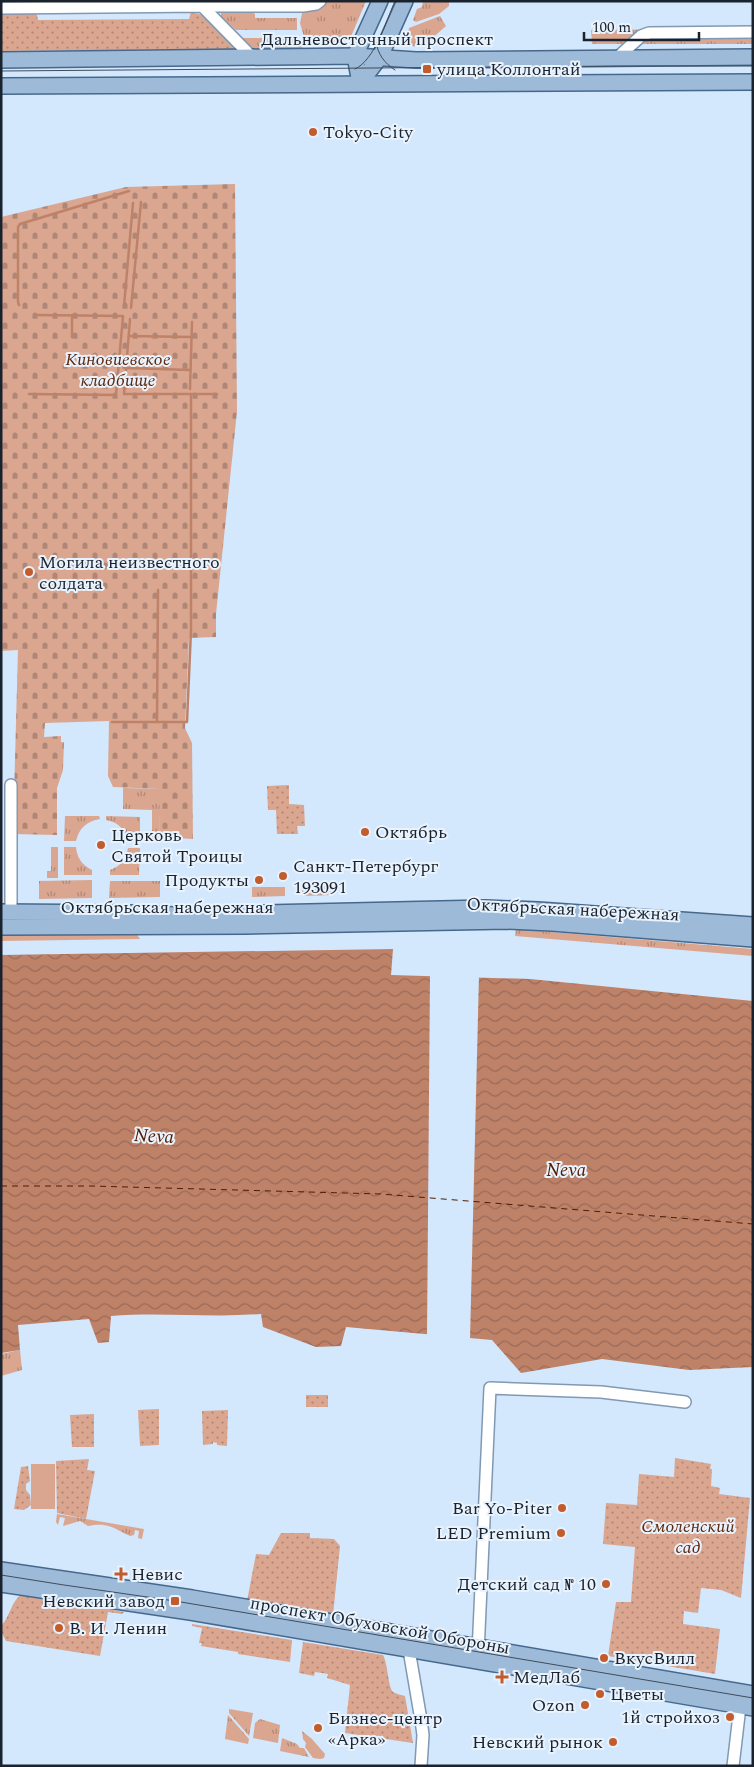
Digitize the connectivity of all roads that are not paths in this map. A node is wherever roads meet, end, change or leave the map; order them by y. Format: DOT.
graph roads {
  1 [pos="320,1"];
  2 [pos="380,1"];
  3 [pos="405,1"];
  4 [pos="202,6"];
  5 [pos="1,8"];
  6 [pos="753,32"];
  7 [pos="356,56"];
  8 [pos="380,56"];
  9 [pos="253,58"];
  10 [pos="617,58"];
  11 [pos="753,58"];
  12 [pos="1,60"];
  13 [pos="753,82"];
  14 [pos="360,83"];
  15 [pos="1,86"];
  16 [pos="12,784"];
  17 [pos="6,912"];
  18 [pos="753,925"];
  19 [pos="1,927"];
  20 [pos="753,939"];
  21 [pos="685,1402"];
  22 [pos="1,1570"];
  23 [pos="1,1584"];
  24 [pos="408,1642"];
  25 [pos="478,1654"];
  26 [pos="747,1700"];
  27 [pos="420,1766"];
  28 [pos="733,1766"];
  1 -- 4 [label="street"];
  2 -- 7 [label="main road"];
  3 -- 8 [label="main road"];
  4 -- 5 [label="street"];
  4 -- 9 [label="street"];
  6 -- 10 [label="street"];
  7 -- 8 [label="main road, Дальневосточный проспект"];
  7 -- 9 [label="main road, Дальневосточный проспект"];
  7 -- 14 [label="main road"];
  8 -- 10 [label="main road, Дальневосточный проспект"];
  8 -- 14 [label="main road"];
  9 -- 12 [label="main road, Дальневосточный проспект"];
  10 -- 11 [label="main road, Дальневосточный проспект"];
  13 -- 14 [label="main road"];
  14 -- 15 [label="main road"];
  16 -- 17 [label="street"];
  17 -- 18 [label="main road, Октябрьская набережная"];
  19 -- 20 [label="main road, Октябрьская набережная"];
  21 -- 25 [label="street"];
  22 -- 24 [label="main road, проспект Обуховской Обороны"];
  23 -- 24 [label="main road, проспект Обуховской Обороны"];
  24 -- 25 [label="main road, проспект Обуховской Обороны"];
  24 -- 27 [label="street"];
  25 -- 26 [label="main road, проспект Обуховской Обороны"];
  26 -- 28 [label="street"];
}
